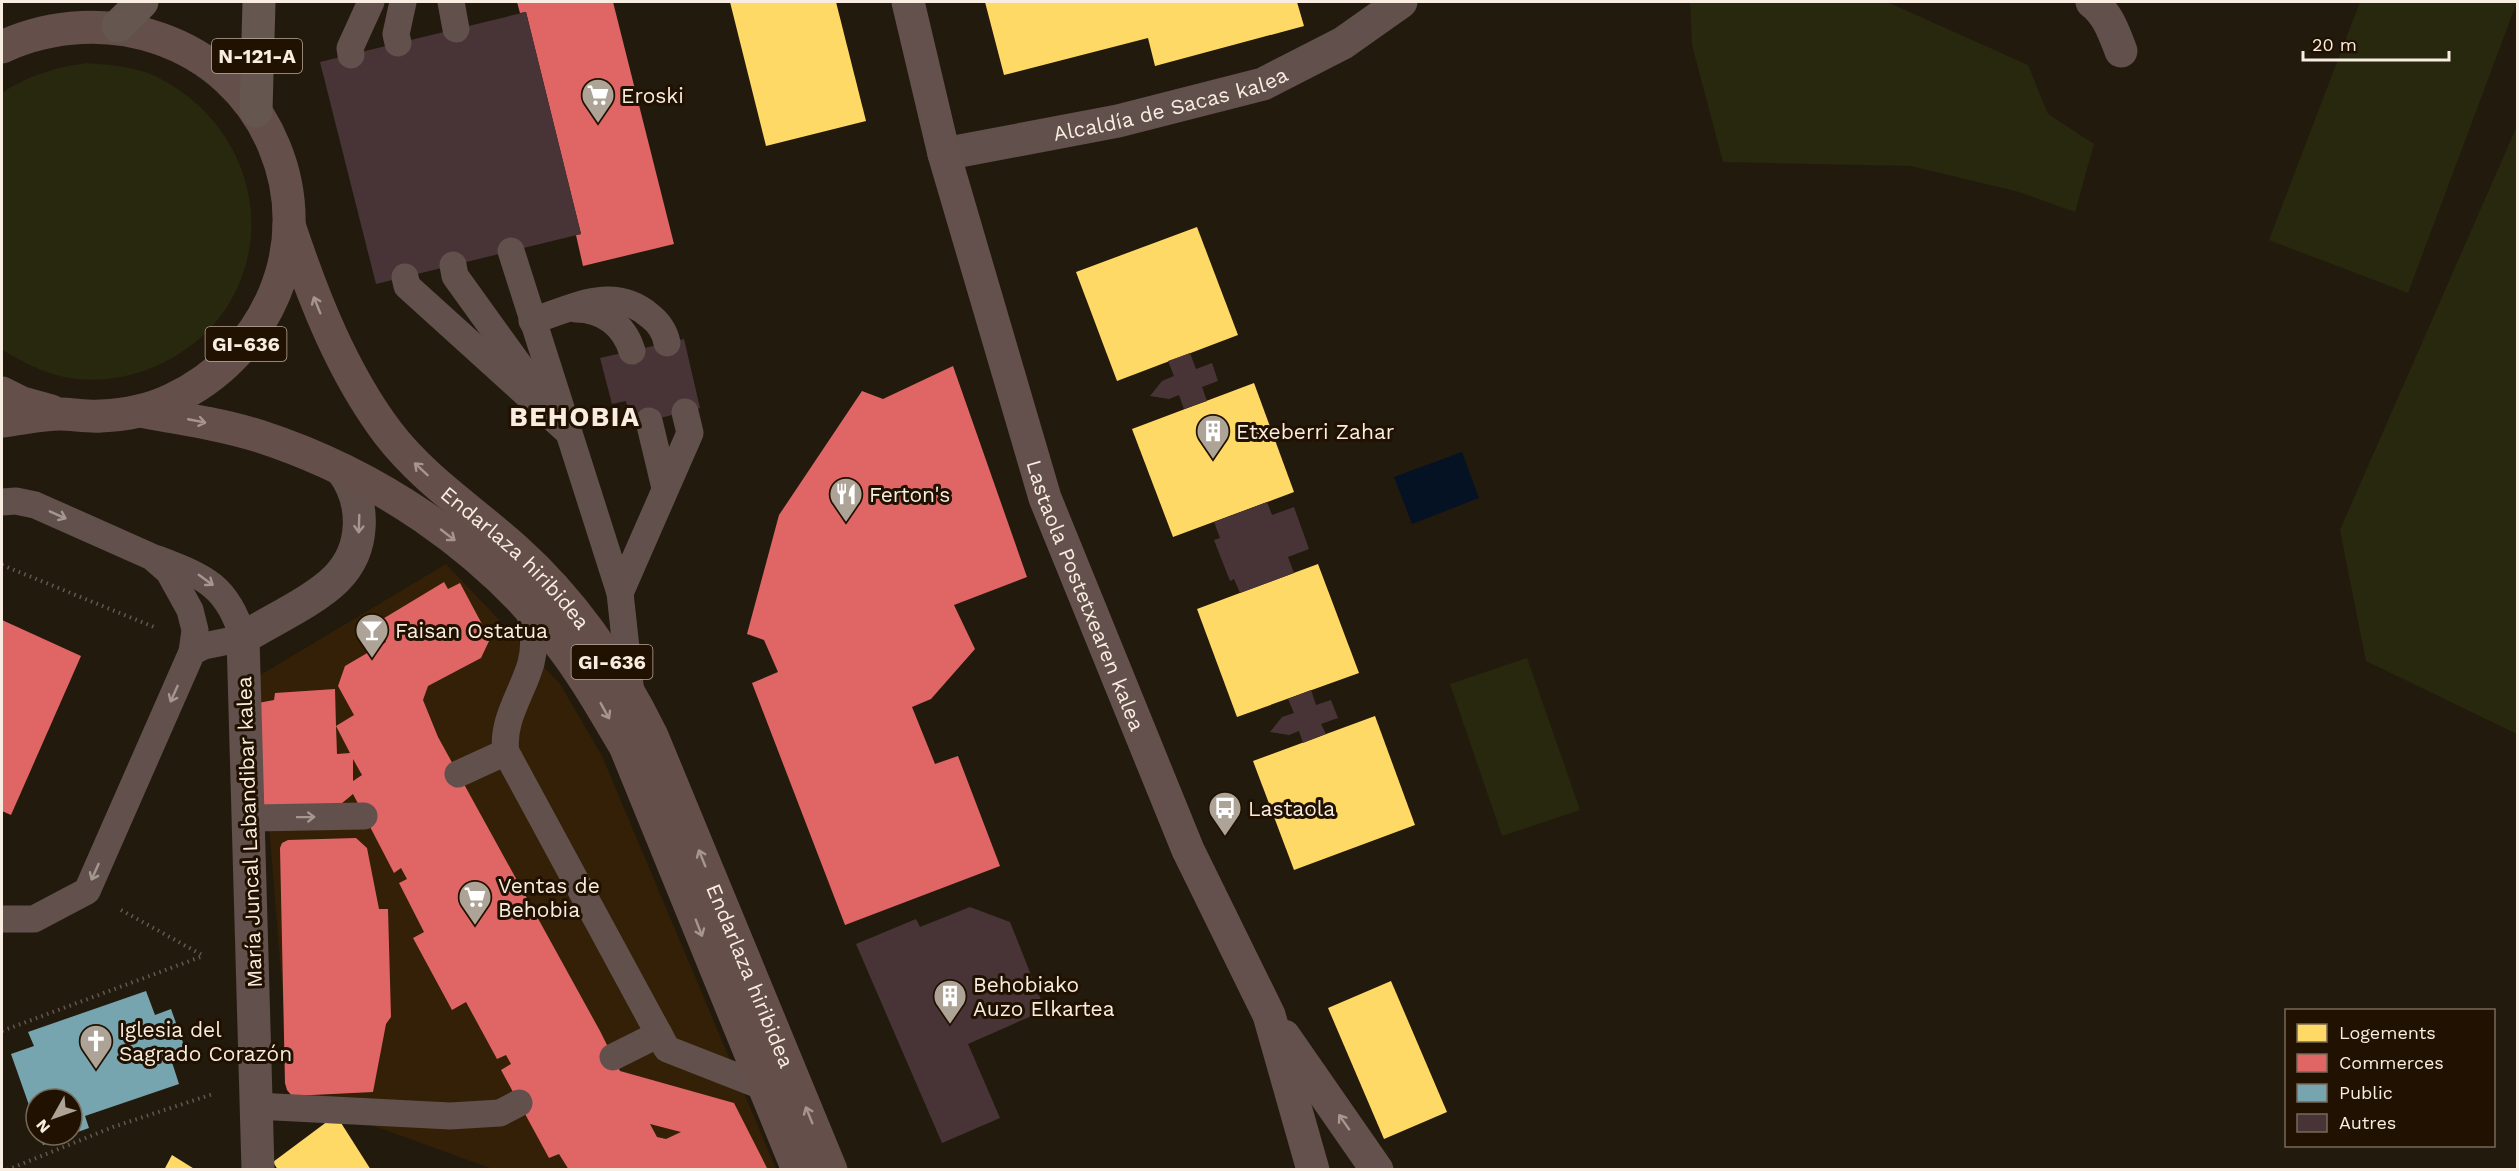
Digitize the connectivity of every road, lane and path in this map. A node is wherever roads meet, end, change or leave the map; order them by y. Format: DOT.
graph roads {
  1 [pos="142,2"];
  2 [pos="259,2"];
  3 [pos="371,2"];
  4 [pos="403,2"];
  5 [pos="451,2"];
  6 [pos="908,2"];
  7 [pos="2092,2"];
  8 [pos="1387,6"];
  9 [pos="118,26"];
  10 [pos="456,29"];
  11 [pos="398,43"];
  12 [pos="2,47"];
  13 [pos="2121,51"];
  14 [pos="351,55"];
  15 [pos="255,111"];
  16 [pos="944,154"];
  17 [pos="289,225"];
  18 [pos="511,251"];
  19 [pos="453,265"];
  20 [pos="405,277"];
  21 [pos="570,309"];
  22 [pos="532,321"];
  23 [pos="667,343"];
  24 [pos="632,351"];
  25 [pos="2,393"];
  26 [pos="139,411"];
  27 [pos="685,412"];
  28 [pos="59,414"];
  29 [pos="2,421"];
  30 [pos="649,421"];
  31 [pos="568,431"];
  32 [pos="342,470"];
  33 [pos="665,488"];
  34 [pos="2,502"];
  35 [pos="152,557"];
  36 [pos="2,565"];
  37 [pos="620,593"];
  38 [pos="528,607"];
  39 [pos="243,638"];
  40 [pos="192,652"];
  41 [pos="631,694"];
  42 [pos="506,752"];
  43 [pos="458,774"];
  44 [pos="364,816"];
  45 [pos="249,818"];
  46 [pos="87,891"];
  47 [pos="2,919"];
  48 [pos="252,955"];
  49 [pos="203,956"];
  50 [pos="1269,1015"];
  51 [pos="2,1031"];
  52 [pos="658,1034"];
  53 [pos="613,1057"];
  54 [pos="764,1087"];
  55 [pos="222,1091"];
  56 [pos="519,1103"];
  57 [pos="256,1106"];
  58 [pos="7,1170"];
  59 [pos="258,1170"];
  60 [pos="798,1170"];
  61 [pos="831,1170"];
  62 [pos="1313,1170"];
  63 [pos="1377,1170"];
  1 -- 9 [label="highway"];
  2 -- 15 [label="highway, N-121-A"];
  3 -- 14 [label="lane"];
  4 -- 11 [label="lane"];
  5 -- 10 [label="lane"];
  6 -- 16 [label="street, Lastaola Postetxearen kalea"];
  7 -- 13 [label="street"];
  8 -- 16 [label="street, Alcaldía de Sacas kalea"];
  9 -- 12 [label="main road, GI-636"];
  9 -- 15 [label="main road, GI-636"];
  15 -- 17 [label="main road, GI-636"];
  16 -- 50 [label="street, Lastaola Postetxearen kalea"];
  17 -- 26 [label="main road, GI-636"];
  41 -- 17 [label="main road, Endarlaza hiribidea / GI-636, one-way"];
  18 -- 22 [label="lane"];
  19 -- 31 [label="lane"];
  20 -- 31 [label="lane"];
  21 -- 22 [label="lane"];
  21 -- 23 [label="lane"];
  21 -- 24 [label="lane"];
  22 -- 31 [label="lane"];
  25 -- 28 [label="main road, GI-636"];
  26 -- 28 [label="main road, GI-636"];
  26 -- 32 [label="main road, Endarlaza hiribidea / GI-636, one-way"];
  27 -- 33 [label="lane"];
  28 -- 29 [label="main road, GI-636"];
  30 -- 33 [label="lane"];
  31 -- 37 [label="lane"];
  32 -- 38 [label="main road, Endarlaza hiribidea / GI-636, one-way"];
  32 -- 39 [label="street, one-way"];
  33 -- 37 [label="lane"];
  34 -- 35 [label="lane, one-way"];
  35 -- 39 [label="lane, one-way"];
  35 -- 40 [label="lane"];
  36 -- 40 [label="path"];
  37 -- 41 [label="lane"];
  38 -- 42 [label="lane"];
  38 -- 54 [label="main road, Endarlaza hiribidea / GI-636, one-way"];
  39 -- 40 [label="lane"];
  39 -- 45 [label="street, María Juncal Labandibar kalea"];
  40 -- 46 [label="lane, one-way"];
  61 -- 41 [label="main road, Endarlaza hiribidea / GI-636, one-way"];
  42 -- 43 [label="lane"];
  42 -- 52 [label="lane"];
  45 -- 44 [label="lane, one-way"];
  45 -- 48 [label="street, María Juncal Labandibar kalea"];
  46 -- 47 [label="lane"];
  46 -- 49 [label="path"];
  48 -- 49 [label="path"];
  48 -- 57 [label="street, María Juncal Labandibar kalea"];
  49 -- 51 [label="path"];
  50 -- 62 [label="street, Lastaola Postetxearen kalea"];
  63 -- 50 [label="street, one-way"];
  52 -- 53 [label="lane"];
  52 -- 54 [label="lane"];
  54 -- 60 [label="main road, Endarlaza hiribidea / GI-636"];
  55 -- 58 [label="path"];
  56 -- 57 [label="lane"];
  57 -- 59 [label="street, María Juncal Labandibar kalea"];
}
